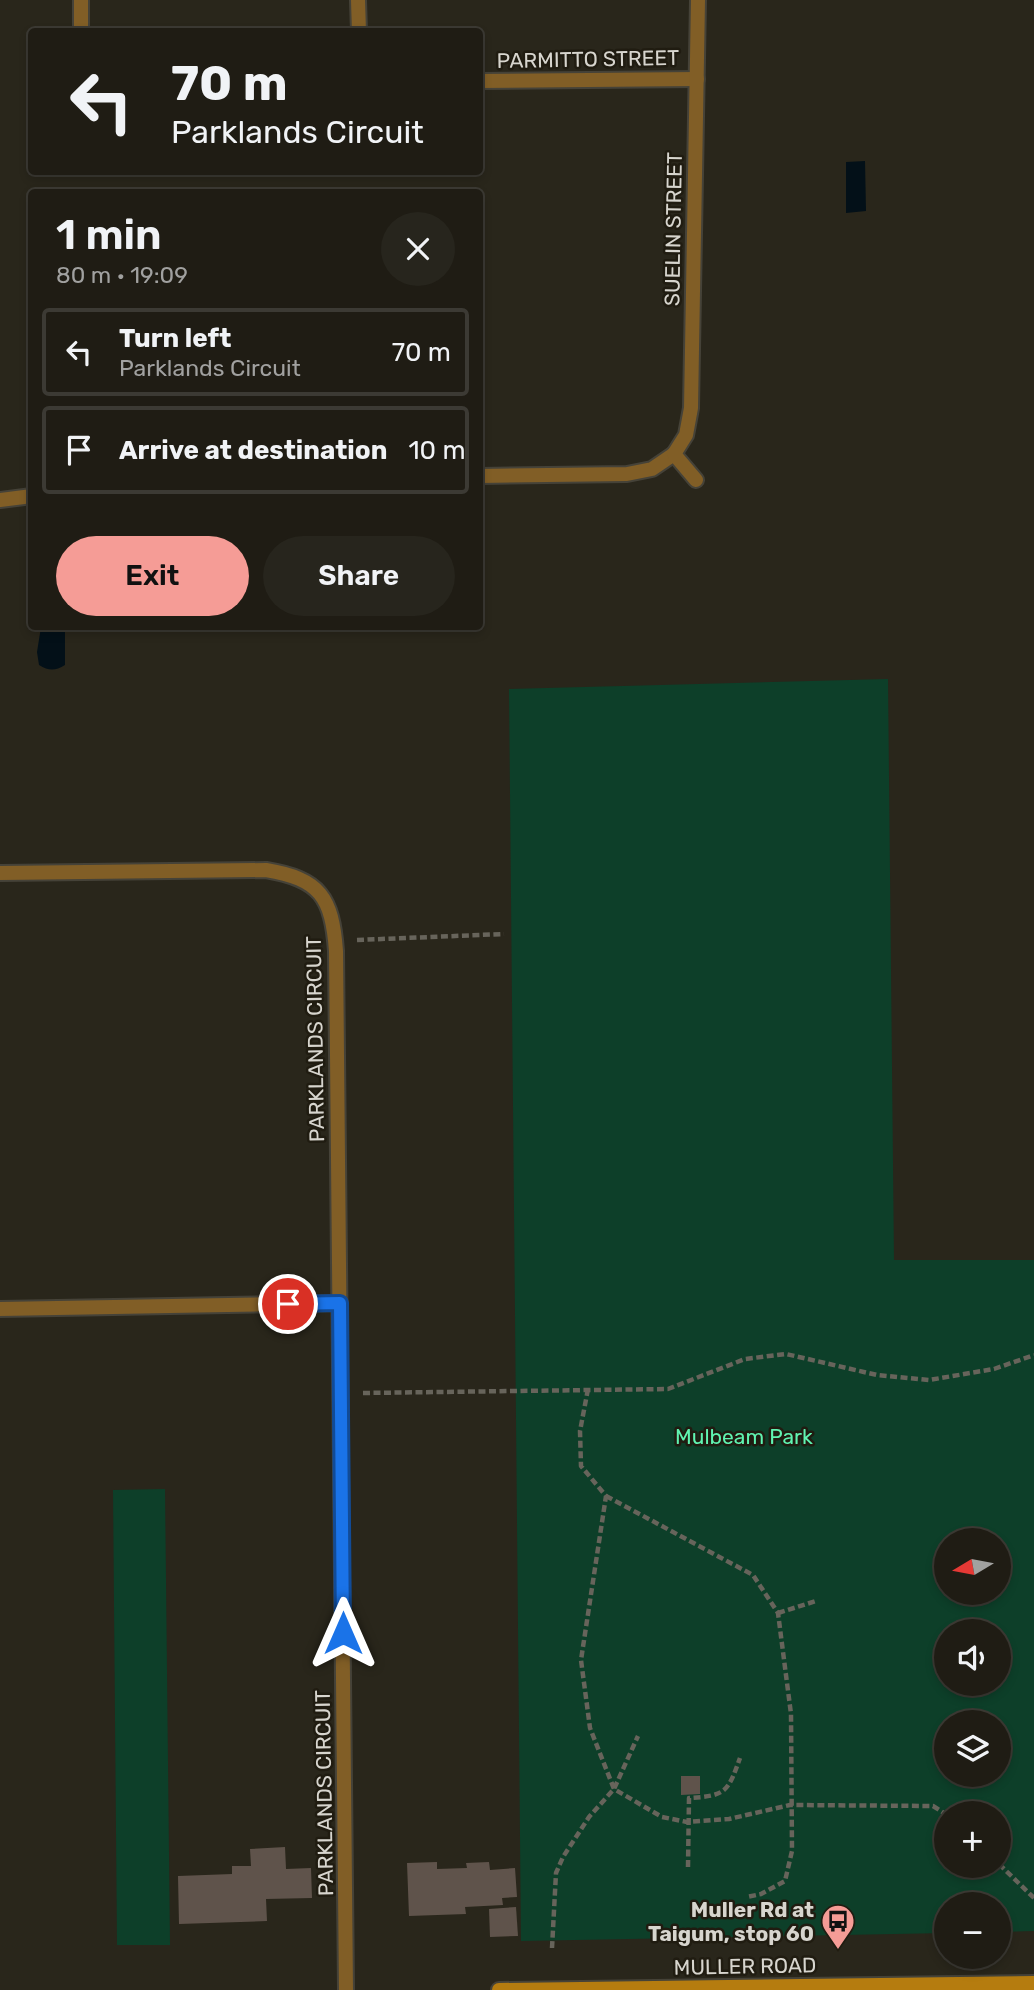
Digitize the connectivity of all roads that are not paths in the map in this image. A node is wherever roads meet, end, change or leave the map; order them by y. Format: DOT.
graph roads {
  1 [pos="81,0"];
  2 [pos="358,0"];
  3 [pos="698,0"];
  4 [pos="81,28"];
  5 [pos="359,28"];
  6 [pos="697,79"];
  7 [pos="483,81"];
  8 [pos="674,454"];
  9 [pos="483,475"];
  10 [pos="696,480"];
  11 [pos="28,496"];
  12 [pos="0,500"];
  13 [pos="0,873"];
  14 [pos="340,1303"];
  15 [pos="0,1309"];
  16 [pos="1034,1983"];
  17 [pos="346,1990"];
  18 [pos="499,1990"];
  1 -- 4 [label="street"];
  2 -- 5 [label="street"];
  3 -- 6 [label="street, SUELIN STREET"];
  6 -- 7 [label="street, PARMITTO STREET"];
  6 -- 8 [label="street, SUELIN STREET"];
  8 -- 9 [label="street"];
  8 -- 10 [label="street"];
  11 -- 12 [label="street"];
  13 -- 14 [label="street, PARKLANDS CIRCUIT"];
  14 -- 15 [label="street"];
  14 -- 17 [label="street, PARKLANDS CIRCUIT"];
  16 -- 18 [label="street, MULLER ROAD"];
}
